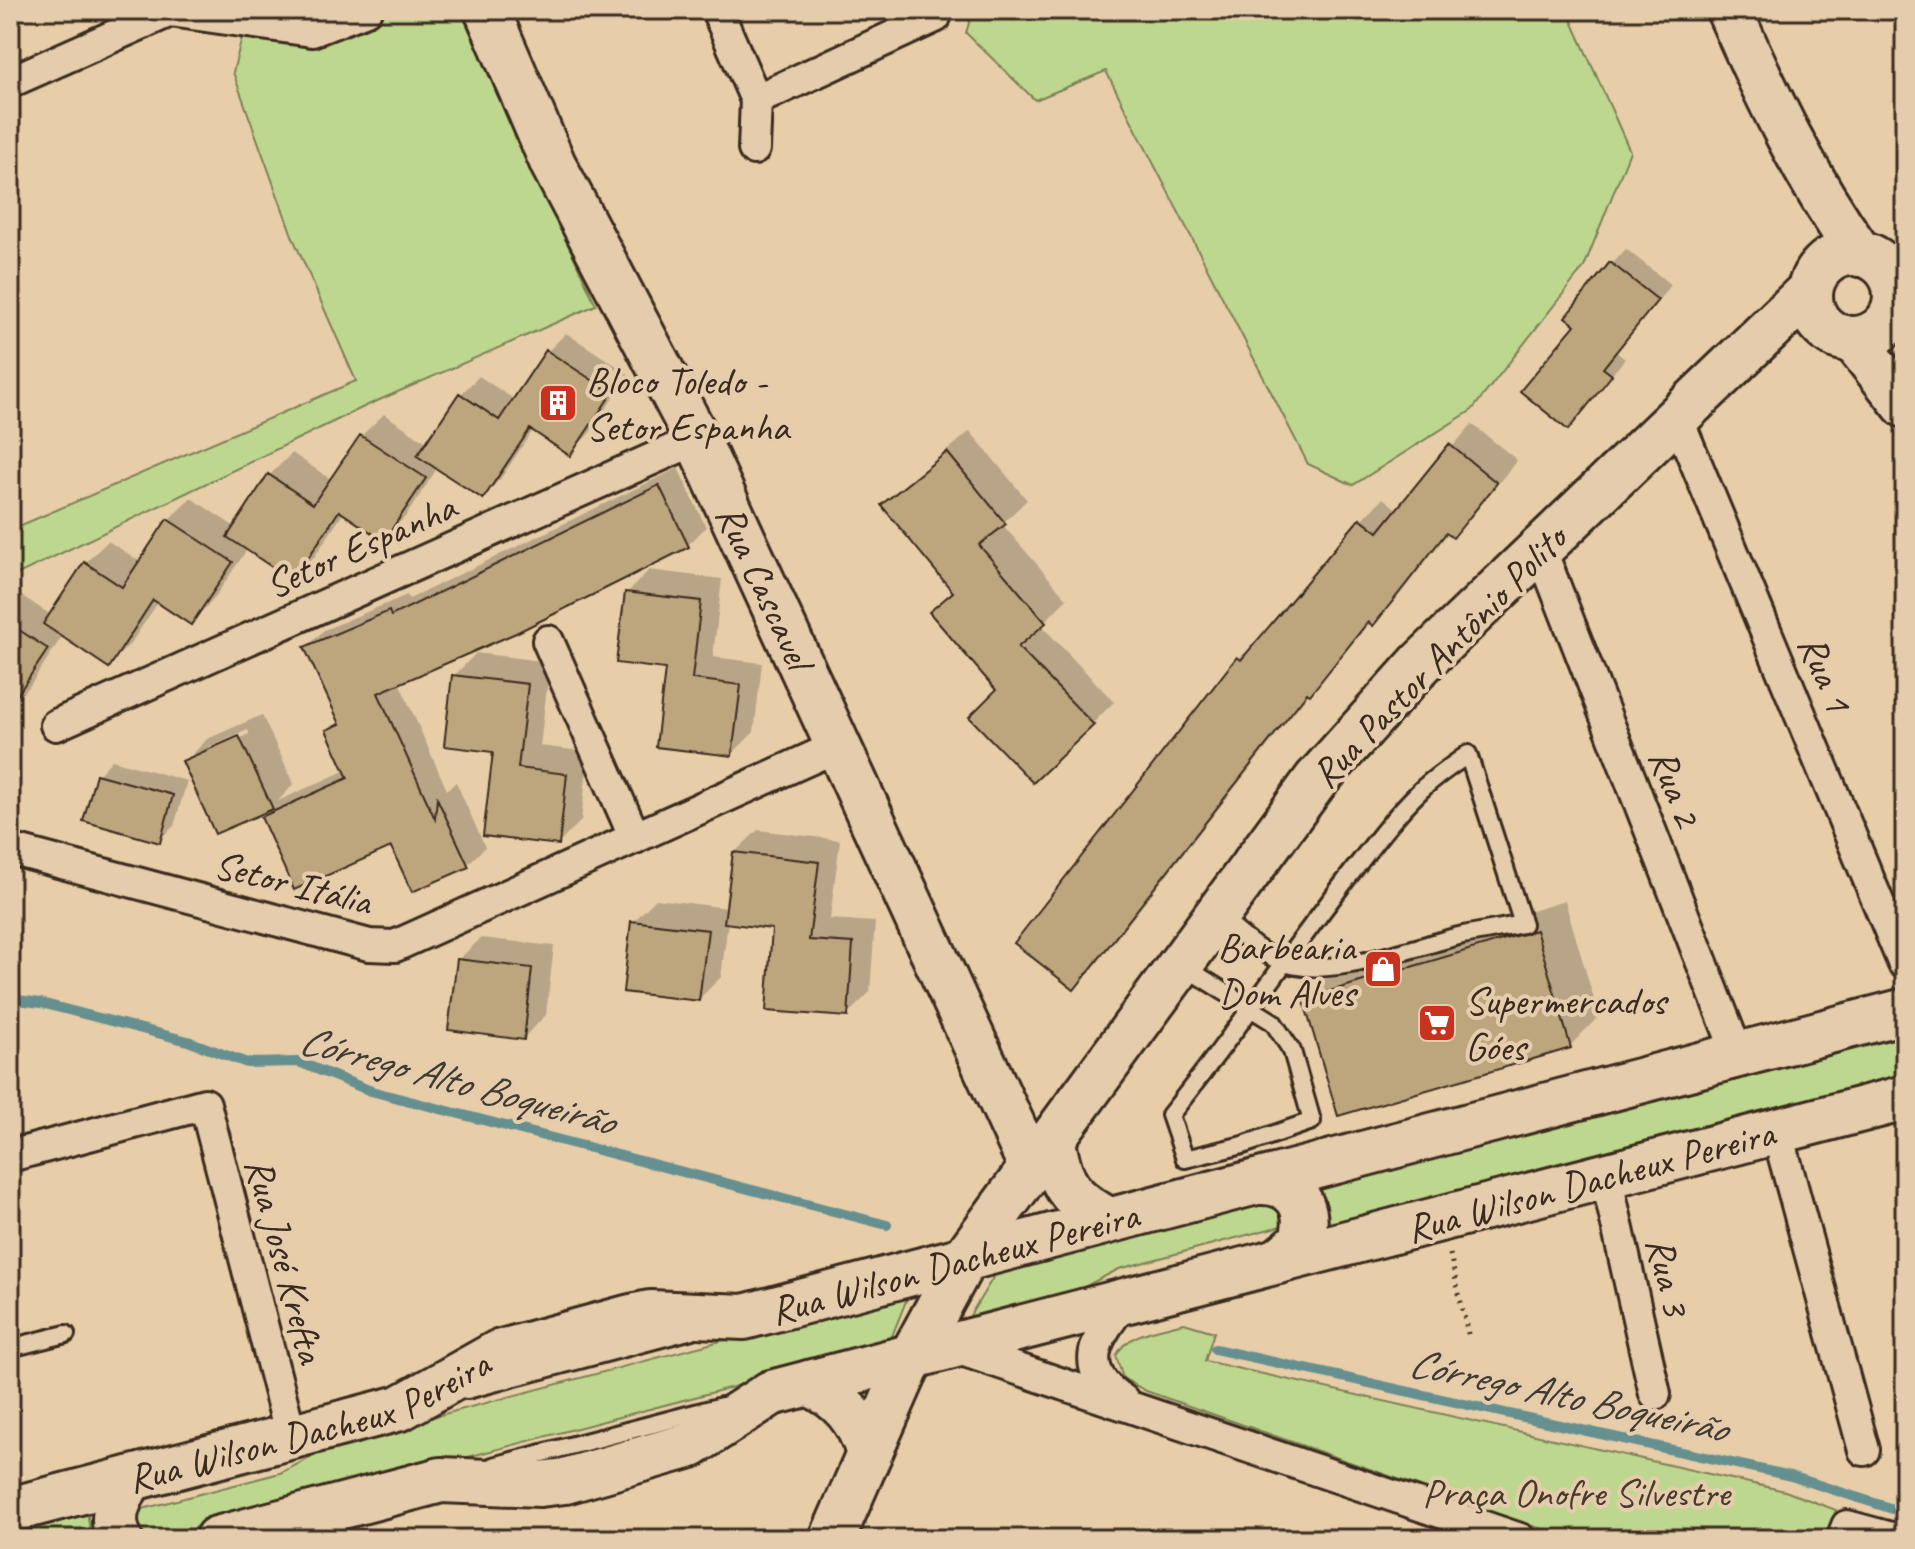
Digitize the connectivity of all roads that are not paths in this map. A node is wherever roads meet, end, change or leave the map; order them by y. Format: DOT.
graph roads {
  1 [pos="366,10"];
  2 [pos="487,10"];
  3 [pos="717,10"];
  4 [pos="1729,10"];
  5 [pos="935,17"];
  6 [pos="10,82"];
  7 [pos="756,100"];
  8 [pos="754,149"];
  9 [pos="1881,258"];
  10 [pos="1810,290"];
  11 [pos="1876,319"];
  12 [pos="1728,372"];
  13 [pos="1905,391"];
  14 [pos="1905,405"];
  15 [pos="1676,415"];
  16 [pos="697,439"];
  17 [pos="1540,548"];
  18 [pos="548,641"];
  19 [pos="56,725"];
  20 [pos="838,746"];
  21 [pos="635,838"];
  22 [pos="10,849"];
  23 [pos="1217,915"];
  24 [pos="1283,962"];
  25 [pos="1903,962"];
  26 [pos="1181,965"];
  27 [pos="1251,1005"];
  28 [pos="1905,1011"];
  29 [pos="1738,1055"];
  30 [pos="1905,1098"];
  31 [pos="1777,1131"];
  32 [pos="1042,1154"];
  33 [pos="10,1156"];
  34 [pos="1606,1176"];
  35 [pos="1258,1182"];
  36 [pos="1108,1220"];
  37 [pos="965,1258"];
  38 [pos="1278,1261"];
  39 [pos="1126,1300"];
  40 [pos="66,1334"];
  41 [pos="10,1348"];
  42 [pos="931,1351"];
  43 [pos="790,1388"];
  44 [pos="1655,1394"];
  45 [pos="1128,1403"];
  46 [pos="291,1436"];
  47 [pos="1864,1450"];
  48 [pos="869,1453"];
  49 [pos="130,1479"];
  50 [pos="10,1510"];
  51 [pos="1845,1532"];
  52 [pos="120,1539"];
  53 [pos="217,1539"];
  54 [pos="832,1539"];
  55 [pos="1520,1539"];
  56 [pos="1895,1539"];
  1 -- 6 [label="street"];
  2 -- 16 [label="main road, Rua Cascavel"];
  3 -- 7 [label="street"];
  4 -- 9 [label="main road"];
  5 -- 7 [label="street"];
  7 -- 8 [label="street"];
  9 -- 10 [label="main road"];
  9 -- 11 [label="main road"];
  10 -- 11 [label="main road"];
  10 -- 12 [label="main road, Rua Pastor Antônio Polito"];
  11 -- 12 [label="main road, Rua Pastor Antônio Polito"];
  11 -- 13 [label="main road"];
  11 -- 14 [label="main road"];
  12 -- 15 [label="main road, Rua Pastor Antônio Polito"];
  15 -- 17 [label="main road, Rua Pastor Antônio Polito"];
  15 -- 25 [label="street, Rua 1"];
  16 -- 19 [label="street, Setor Espanha"];
  16 -- 20 [label="main road, Rua Cascavel"];
  17 -- 23 [label="main road, Rua Pastor Antônio Polito"];
  17 -- 29 [label="street, Rua 2"];
  18 -- 21 [label="street"];
  20 -- 21 [label="street, Setor Itália"];
  20 -- 32 [label="main road, Rua Cascavel"];
  21 -- 22 [label="street, Setor Itália"];
  23 -- 24 [label="lane"];
  23 -- 26 [label="main road, Rua Pastor Antônio Polito"];
  24 -- 24 [label="lane"];
  24 -- 27 [label="lane"];
  26 -- 27 [label="lane"];
  26 -- 32 [label="main road, Rua Pastor Antônio Polito"];
  27 -- 27 [label="lane"];
  28 -- 29 [label="main road, Rua Wilson Dacheux Pereira"];
  29 -- 35 [label="main road, Rua Wilson Dacheux Pereira"];
  30 -- 31 [label="main road, Rua Wilson Dacheux Pereira"];
  31 -- 34 [label="main road, Rua Wilson Dacheux Pereira"];
  31 -- 47 [label="street"];
  32 -- 36 [label="main road, Rua Cascavel"];
  32 -- 37 [label="main road, Rua Pastor Antônio Polito"];
  33 -- 46 [label="street, Rua José Krefta"];
  34 -- 38 [label="main road, Rua Wilson Dacheux Pereira"];
  34 -- 44 [label="street, Rua 3"];
  35 -- 36 [label="main road, Rua Wilson Dacheux Pereira"];
  35 -- 38 [label="main road"];
  36 -- 37 [label="main road, Rua Wilson Dacheux Pereira"];
  37 -- 42 [label="main road, Rua Pastor Antônio Polito"];
  37 -- 46 [label="main road, Rua Wilson Dacheux Pereira"];
  38 -- 39 [label="main road, Rua Wilson Dacheux Pereira"];
  39 -- 42 [label="main road, Rua Wilson Dacheux Pereira"];
  39 -- 45 [label="street"];
  40 -- 41 [label="lane"];
  42 -- 43 [label="main road, Rua Wilson Dacheux Pereira"];
  42 -- 45 [label="street"];
  42 -- 48 [label="main road, Rua Pastor Antônio Polito"];
  43 -- 48 [label="main road"];
  43 -- 53 [label="main road, Rua Wilson Dacheux Pereira"];
  45 -- 55 [label="street"];
  46 -- 49 [label="main road, Rua Wilson Dacheux Pereira"];
  48 -- 54 [label="main road, Rua Pastor Antônio Polito"];
  49 -- 50 [label="main road, Rua Wilson Dacheux Pereira"];
  49 -- 52 [label="main road"];
  51 -- 56 [label="street"];
}
